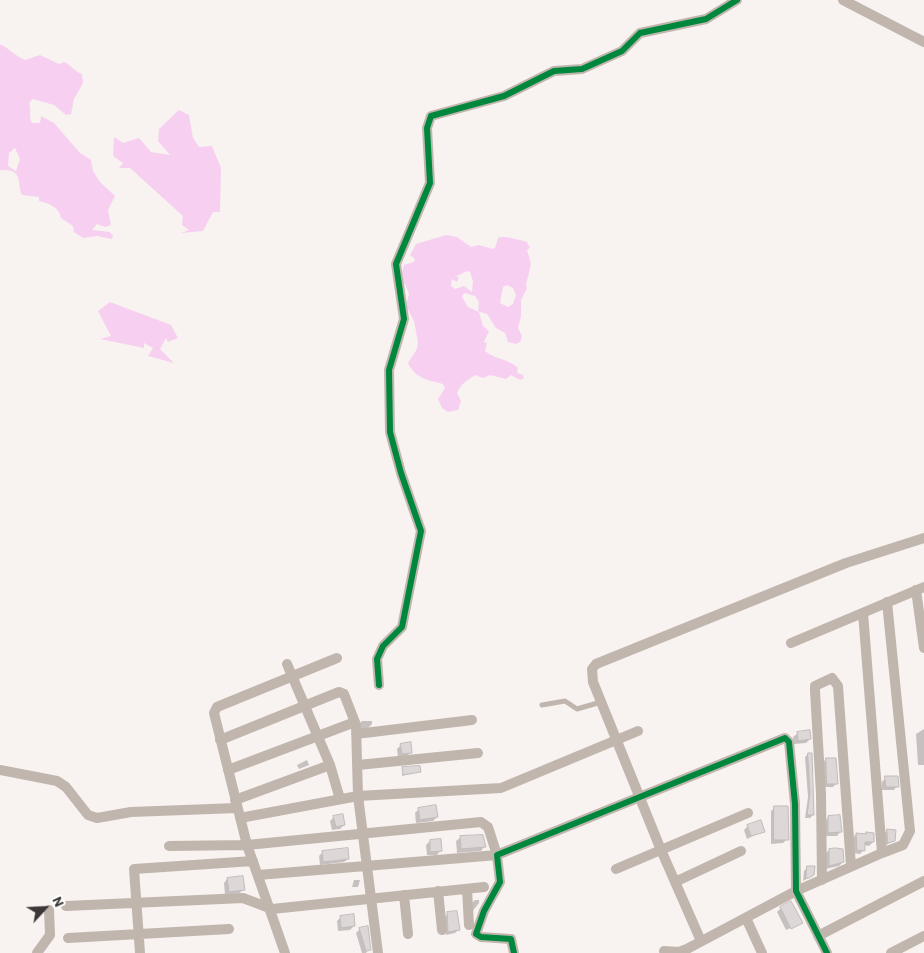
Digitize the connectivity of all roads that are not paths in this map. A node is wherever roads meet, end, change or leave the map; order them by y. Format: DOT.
graph roads {
  1 [pos="737,0"];
  2 [pos="843,0"];
  3 [pos="924,42"];
  4 [pos="924,538"];
  5 [pos="920,588"];
  6 [pos="887,602"];
  7 [pos="863,613"];
  8 [pos="791,643"];
  9 [pos="924,648"];
  10 [pos="338,658"];
  11 [pos="287,664"];
  12 [pos="292,676"];
  13 [pos="379,685"];
  14 [pos="601,702"];
  15 [pos="542,705"];
  16 [pos="305,707"];
  17 [pos="472,720"];
  18 [pos="355,722"];
  19 [pos="638,731"];
  20 [pos="356,734"];
  21 [pos="318,735"];
  22 [pos="220,740"];
  23 [pos="617,740"];
  24 [pos="478,753"];
  25 [pos="330,765"];
  26 [pos="358,765"];
  27 [pos="0,770"];
  28 [pos="228,770"];
  29 [pos="358,796"];
  30 [pos="641,798"];
  31 [pos="340,800"];
  32 [pos="237,809"];
  33 [pos="748,813"];
  34 [pos="363,833"];
  35 [pos="247,845"];
  36 [pos="169,846"];
  37 [pos="661,850"];
  38 [pos="741,851"];
  39 [pos="882,853"];
  40 [pos="497,855"];
  41 [pos="253,860"];
  42 [pos="366,865"];
  43 [pos="851,866"];
  44 [pos="616,869"];
  45 [pos="258,874"];
  46 [pos="822,880"];
  47 [pos="924,881"];
  48 [pos="675,882"];
  49 [pos="484,888"];
  50 [pos="466,889"];
  51 [pos="438,891"];
  52 [pos="796,891"];
  53 [pos="404,895"];
  54 [pos="370,899"];
  55 [pos="136,902"];
  56 [pos="66,906"];
  57 [pos="272,909"];
  58 [pos="49,910"];
  59 [pos="746,918"];
  60 [pos="470,925"];
  61 [pos="229,928"];
  62 [pos="442,930"];
  63 [pos="138,934"];
  64 [pos="408,934"];
  65 [pos="818,936"];
  66 [pos="924,936"];
  67 [pos="68,938"];
  68 [pos="702,941"];
  69 [pos="664,951"];
  70 [pos="823,952"];
  71 [pos="37,953"];
  72 [pos="140,953"];
  73 [pos="285,953"];
  74 [pos="378,953"];
  75 [pos="514,953"];
  76 [pos="762,953"];
  77 [pos="891,953"];
  1 -- 13 [label="street"];
  2 -- 3 [label="street"];
  4 -- 14 [label="street"];
  5 -- 6 [label="street"];
  5 -- 9 [label="street"];
  6 -- 7 [label="street"];
  6 -- 39 [label="street"];
  7 -- 8 [label="street"];
  7 -- 39 [label="street"];
  10 -- 12 [label="street"];
  11 -- 12 [label="street"];
  12 -- 16 [label="street"];
  12 -- 22 [label="street"];
  14 -- 15 [label="lane"];
  14 -- 23 [label="street"];
  16 -- 18 [label="street"];
  16 -- 21 [label="street"];
  16 -- 22 [label="street"];
  17 -- 20 [label="street"];
  18 -- 20 [label="street"];
  18 -- 21 [label="street"];
  19 -- 23 [label="street"];
  20 -- 26 [label="street"];
  21 -- 25 [label="street"];
  21 -- 28 [label="street"];
  22 -- 28 [label="street"];
  23 -- 29 [label="street"];
  23 -- 30 [label="street"];
  24 -- 26 [label="street"];
  25 -- 31 [label="street"];
  25 -- 32 [label="street"];
  26 -- 29 [label="street"];
  27 -- 32 [label="street"];
  28 -- 32 [label="street"];
  29 -- 31 [label="street"];
  29 -- 34 [label="street"];
  30 -- 37 [label="street"];
  30 -- 40 [label="street"];
  30 -- 52 [label="street"];
  31 -- 32 [label="street"];
  32 -- 35 [label="street"];
  33 -- 37 [label="street"];
  34 -- 35 [label="street"];
  34 -- 40 [label="street"];
  34 -- 42 [label="street"];
  35 -- 36 [label="street"];
  35 -- 41 [label="street"];
  37 -- 44 [label="street"];
  37 -- 48 [label="street"];
  38 -- 48 [label="street"];
  39 -- 43 [label="street"];
  40 -- 42 [label="street"];
  40 -- 75 [label="street"];
  41 -- 45 [label="street"];
  41 -- 55 [label="street"];
  42 -- 45 [label="street"];
  42 -- 54 [label="street"];
  43 -- 46 [label="street"];
  43 -- 46 [label="street"];
  45 -- 57 [label="street"];
  46 -- 52 [label="street"];
  47 -- 65 [label="street"];
  48 -- 68 [label="street"];
  49 -- 50 [label="street"];
  50 -- 51 [label="street"];
  50 -- 60 [label="street"];
  51 -- 53 [label="street"];
  51 -- 62 [label="street"];
  52 -- 59 [label="street"];
  52 -- 65 [label="street"];
  53 -- 54 [label="street"];
  53 -- 64 [label="street"];
  54 -- 57 [label="street"];
  54 -- 74 [label="street"];
  55 -- 56 [label="street"];
  55 -- 57 [label="street"];
  55 -- 63 [label="street"];
  57 -- 73 [label="street"];
  58 -- 71 [label="street"];
  59 -- 68 [label="street"];
  59 -- 76 [label="street"];
  61 -- 63 [label="street"];
  63 -- 67 [label="street"];
  63 -- 72 [label="street"];
  65 -- 70 [label="street"];
  66 -- 77 [label="street"];
  68 -- 69 [label="street"];
}
